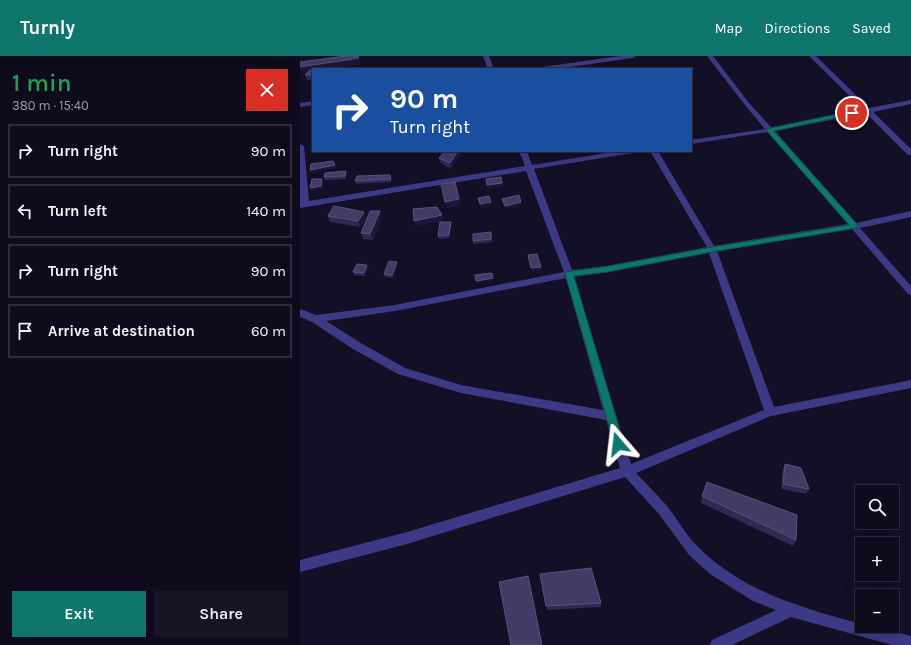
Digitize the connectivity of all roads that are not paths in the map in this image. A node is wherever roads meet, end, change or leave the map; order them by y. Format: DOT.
graph roads {
  1 [pos="486,56"];
  2 [pos="633,56"];
  3 [pos="710,56"];
  4 [pos="812,56"];
  5 [pos="594,58"];
  6 [pos="491,68"];
  7 [pos="547,68"];
  8 [pos="600,68"];
  9 [pos="911,102"];
  10 [pos="312,104"];
  11 [pos="300,105"];
  12 [pos="866,110"];
  13 [pos="770,130"];
  14 [pos="692,142"];
  15 [pos="300,146"];
  16 [pos="523,152"];
  17 [pos="627,152"];
  18 [pos="655,152"];
  19 [pos="911,153"];
  20 [pos="530,167"];
  21 [pos="302,204"];
  22 [pos="911,214"];
  23 [pos="854,226"];
  24 [pos="712,250"];
  25 [pos="569,274"];
  26 [pos="911,292"];
  27 [pos="300,312"];
  28 [pos="315,319"];
  29 [pos="911,384"];
  30 [pos="770,412"];
  31 [pos="610,416"];
  32 [pos="627,471"];
  33 [pos="300,566"];
  34 [pos="791,610"];
  35 [pos="911,643"];
  36 [pos="717,645"];
  1 -- 6 [label="street"];
  2 -- 5 [label="street"];
  3 -- 13 [label="street"];
  4 -- 12 [label="street"];
  5 -- 7 [label="street"];
  5 -- 8 [label="street"];
  9 -- 12 [label="street"];
  10 -- 11 [label="street"];
  12 -- 13 [label="street"];
  12 -- 19 [label="street"];
  13 -- 14 [label="street"];
  13 -- 23 [label="street"];
  15 -- 21 [label="street"];
  16 -- 20 [label="street"];
  17 -- 20 [label="street"];
  18 -- 24 [label="street"];
  20 -- 21 [label="street"];
  20 -- 25 [label="street"];
  22 -- 23 [label="street"];
  23 -- 24 [label="street"];
  23 -- 26 [label="street"];
  24 -- 25 [label="street"];
  24 -- 30 [label="street"];
  25 -- 28 [label="street"];
  25 -- 31 [label="street"];
  27 -- 28 [label="street"];
  28 -- 31 [label="street"];
  29 -- 30 [label="street"];
  30 -- 32 [label="street"];
  31 -- 32 [label="street"];
  32 -- 33 [label="street"];
  32 -- 34 [label="street"];
  34 -- 35 [label="street"];
  34 -- 36 [label="street"];
}
